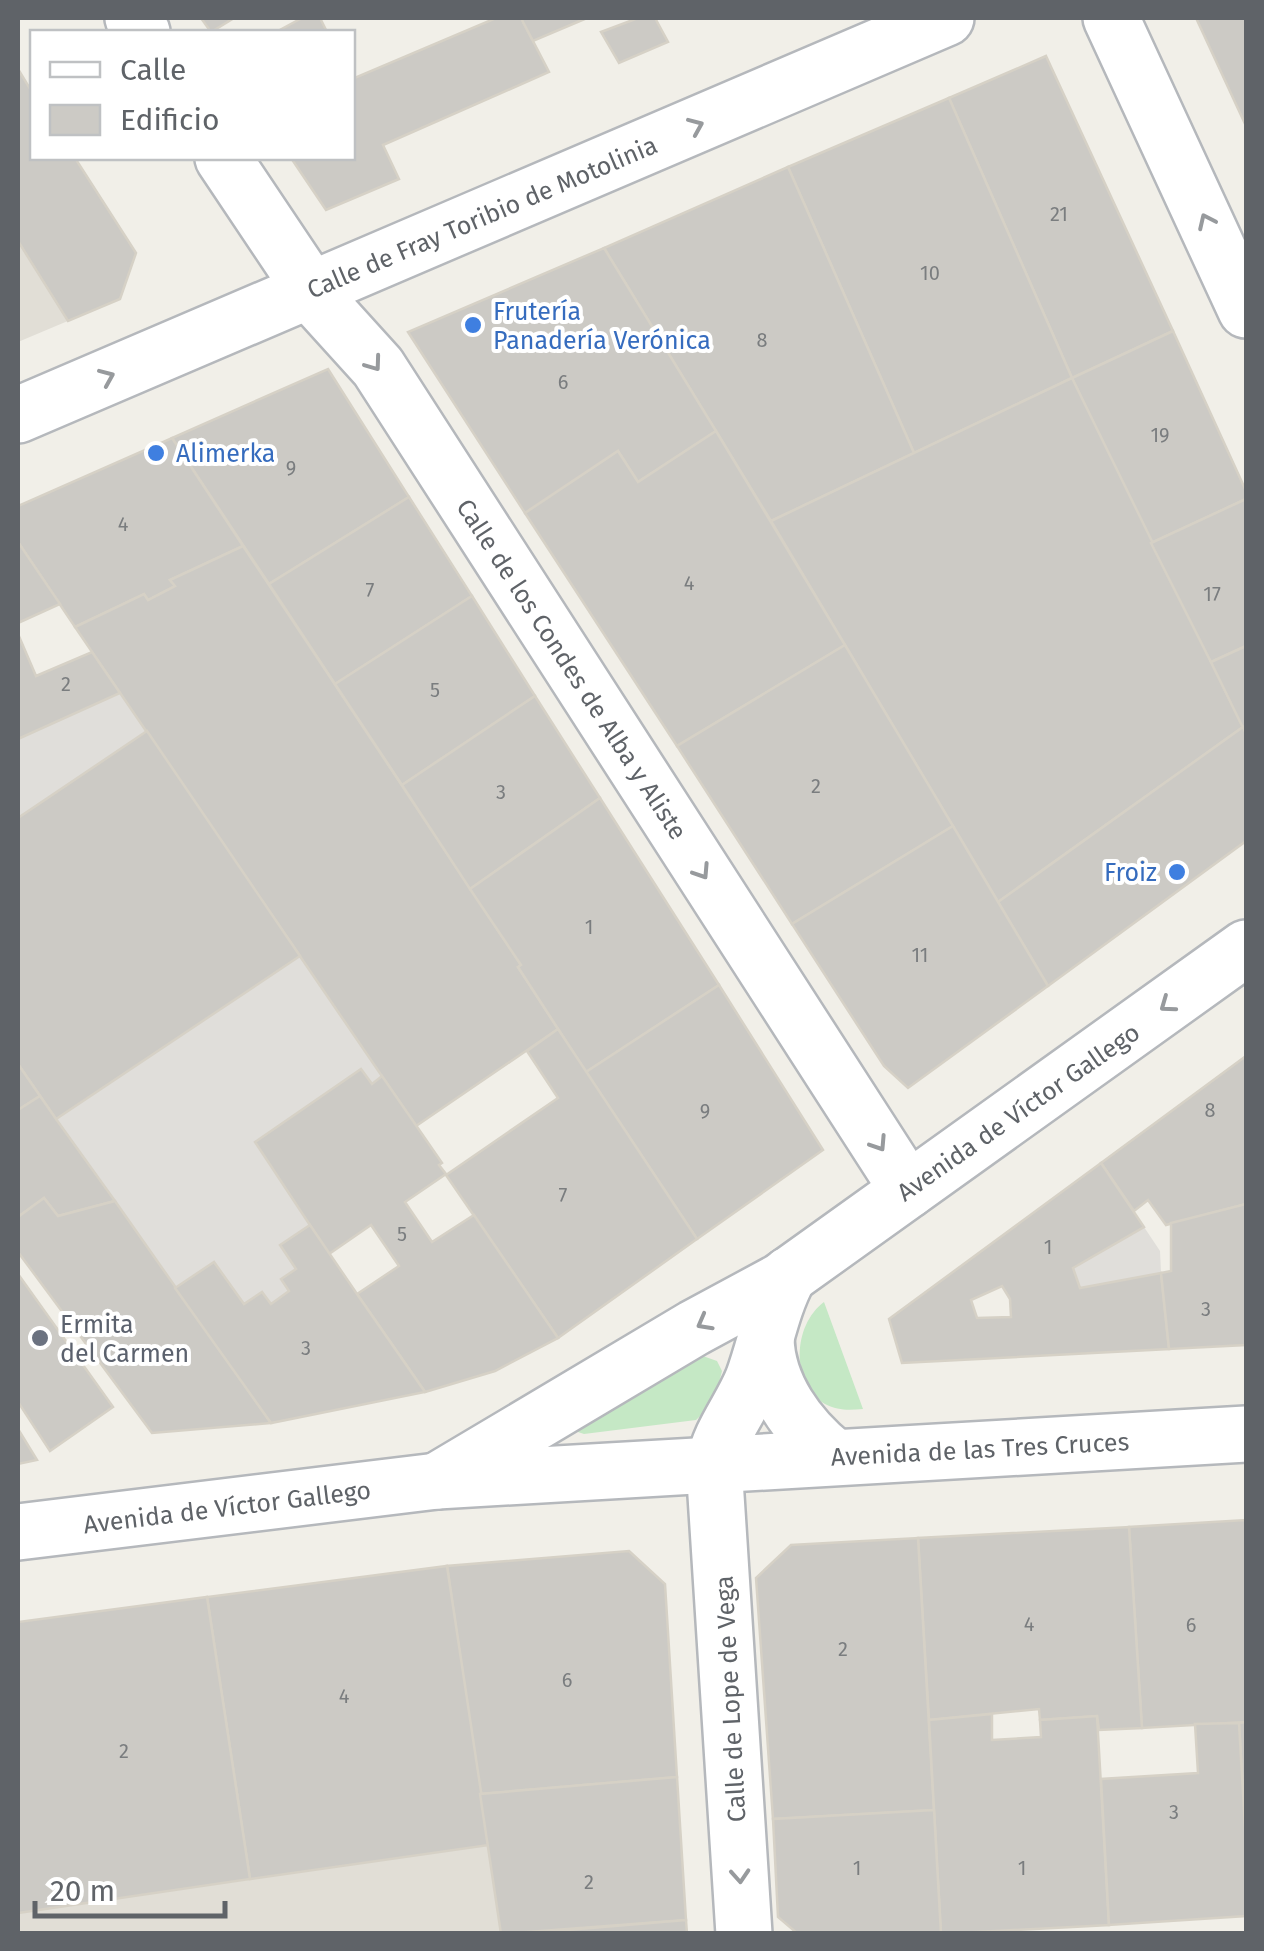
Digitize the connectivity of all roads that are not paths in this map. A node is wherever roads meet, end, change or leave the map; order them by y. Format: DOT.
graph roads {
  1 [pos="946,18"];
  2 [pos="1112,18"];
  3 [pos="224,160"];
  4 [pos="311,290"];
  5 [pos="1246,310"];
  6 [pos="18,415"];
  7 [pos="1246,948"];
  8 [pos="908,1190"];
  9 [pos="789,1276"];
  10 [pos="766,1338"];
  11 [pos="1246,1434"];
  12 [pos="834,1457"];
  13 [pos="714,1464"];
  14 [pos="438,1481"];
  15 [pos="18,1532"];
  16 [pos="744,1934"];
  4 -- 1 [label="street, Calle de Fray Toribio de Motolinia, one-way"];
  5 -- 2 [label="street, one-way"];
  3 -- 4 [label="street, Calle de los Condes de Alba y Aliste"];
  6 -- 4 [label="street, Calle de Fray Toribio de Motolinia, one-way"];
  4 -- 8 [label="street, Calle de los Condes de Alba y Aliste, one-way"];
  7 -- 8 [label="street, Avenida de Víctor Gallego, one-way"];
  8 -- 9 [label="street, Avenida de Víctor Gallego"];
  9 -- 10 [label="street"];
  9 -- 14 [label="street, Avenida de Víctor Gallego, one-way"];
  10 -- 12 [label="street"];
  10 -- 13 [label="street"];
  11 -- 12 [label="street, Avenida de las Tres Cruces"];
  12 -- 13 [label="street, Avenida de las Tres Cruces"];
  13 -- 14 [label="street, Avenida de Víctor Gallego"];
  13 -- 16 [label="street, Calle de Lope de Vega, one-way"];
  14 -- 15 [label="street, Avenida de Víctor Gallego"];
}
